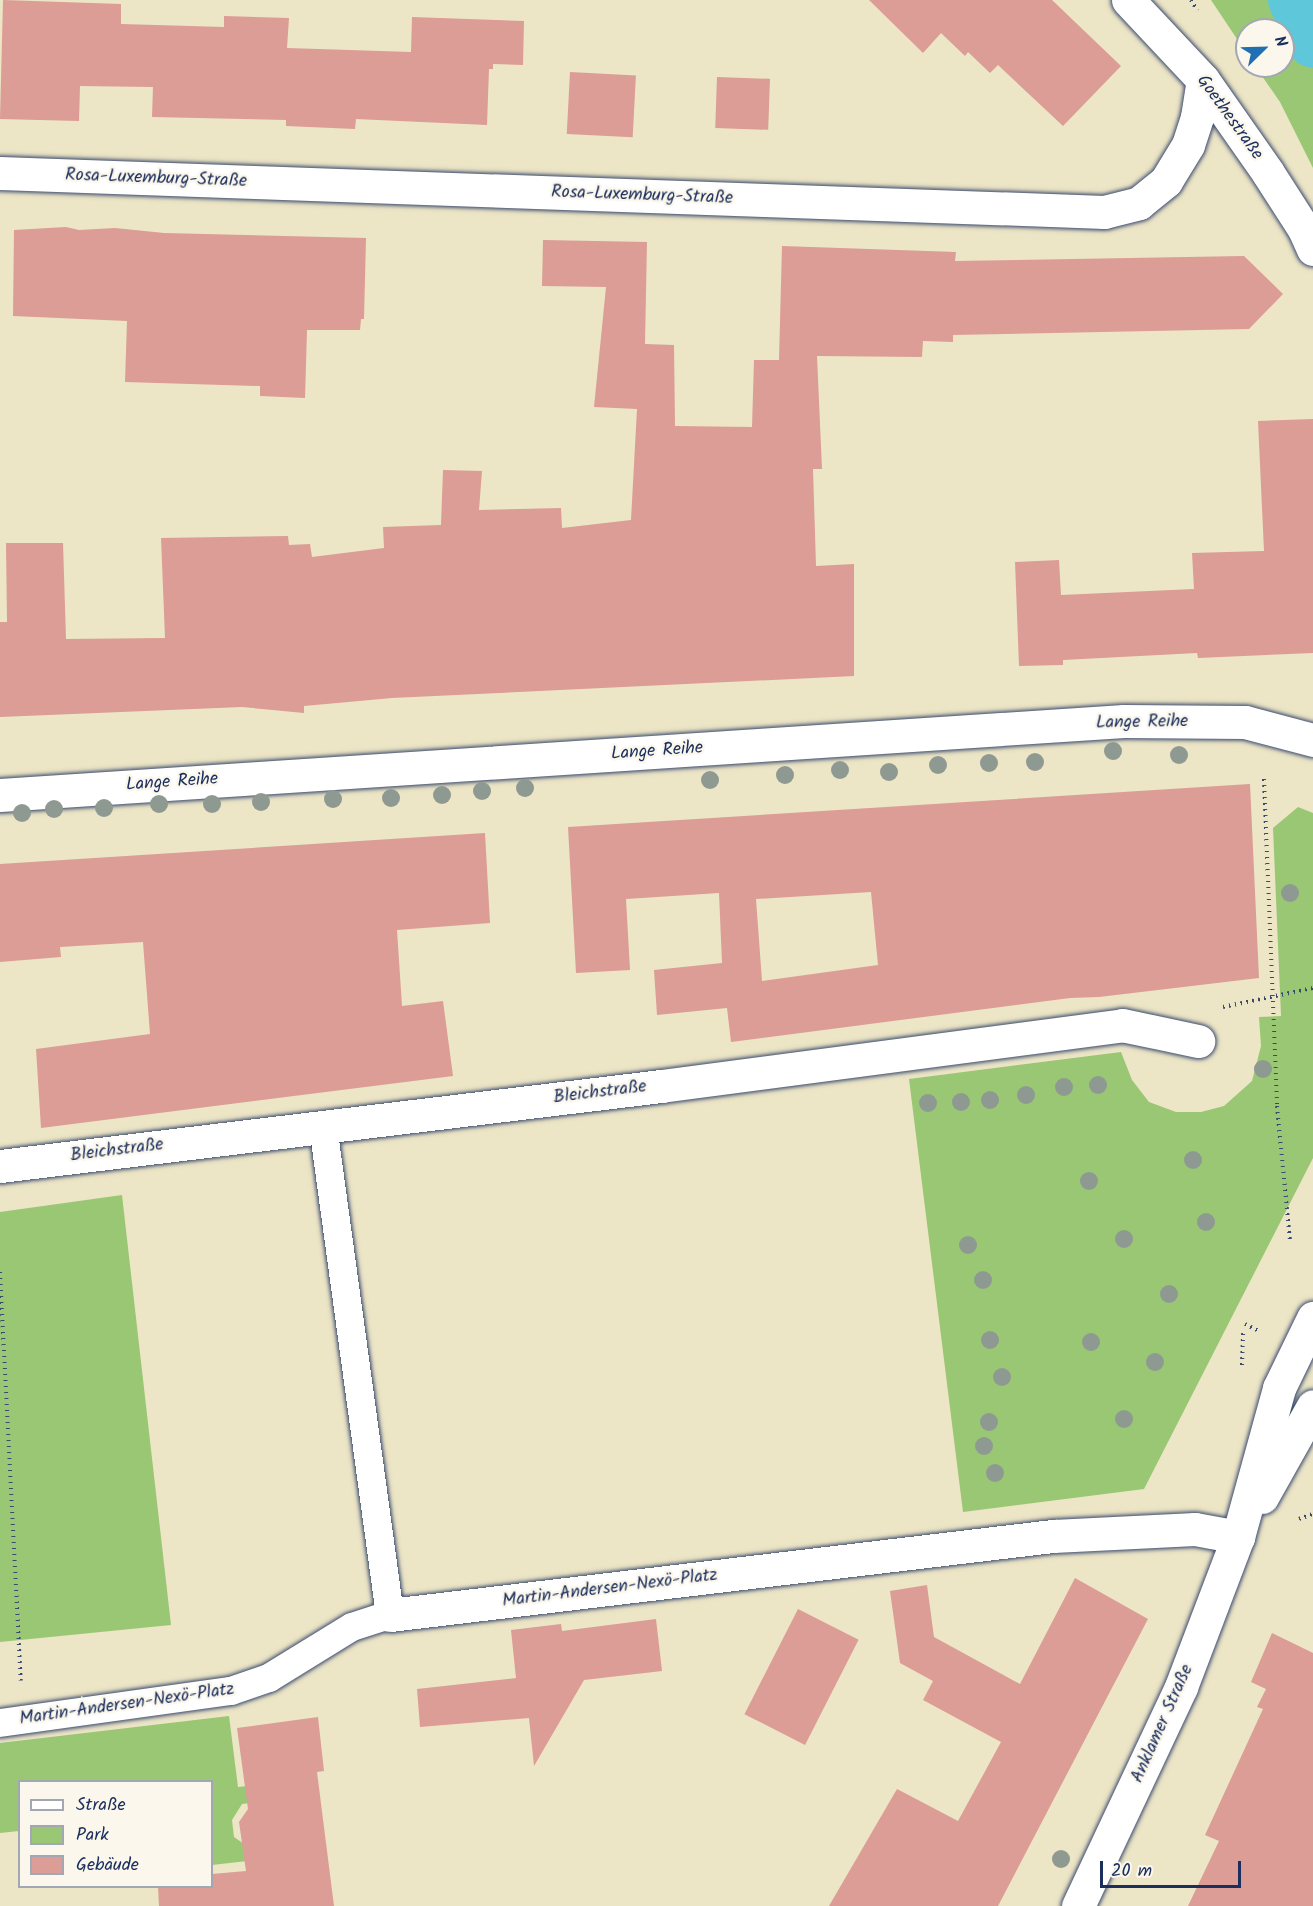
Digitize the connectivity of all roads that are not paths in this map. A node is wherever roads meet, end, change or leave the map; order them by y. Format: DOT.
graph roads {
  1 [pos="1128,0"];
  2 [pos="1203,80"];
  3 [pos="0,173"];
  4 [pos="1313,249"];
  5 [pos="1313,740"];
  6 [pos="0,795"];
  7 [pos="1198,1041"];
  8 [pos="323,1126"];
  9 [pos="0,1166"];
  10 [pos="1313,1318"];
  11 [pos="1313,1406"];
  12 [pos="1238,1537"];
  13 [pos="390,1615"];
  14 [pos="12,1722"];
  15 [pos="1078,1906"];
  1 -- 2 [label="street, Goethestraße"];
  2 -- 3 [label="street, Rosa-Luxemburg-Straße"];
  2 -- 4 [label="street, Goethestraße"];
  5 -- 6 [label="street, Lange Reihe"];
  7 -- 8 [label="street, Bleichstraße"];
  8 -- 9 [label="street, Bleichstraße"];
  8 -- 13 [label="lane"];
  10 -- 12 [label="street, Anklamer Straße"];
  11 -- 12 [label="street, Anklamer Straße"];
  12 -- 13 [label="street, Martin-Andersen-Nexö-Platz"];
  12 -- 15 [label="street, Anklamer Straße"];
  13 -- 14 [label="lane, Martin-Andersen-Nexö-Platz"];
}
